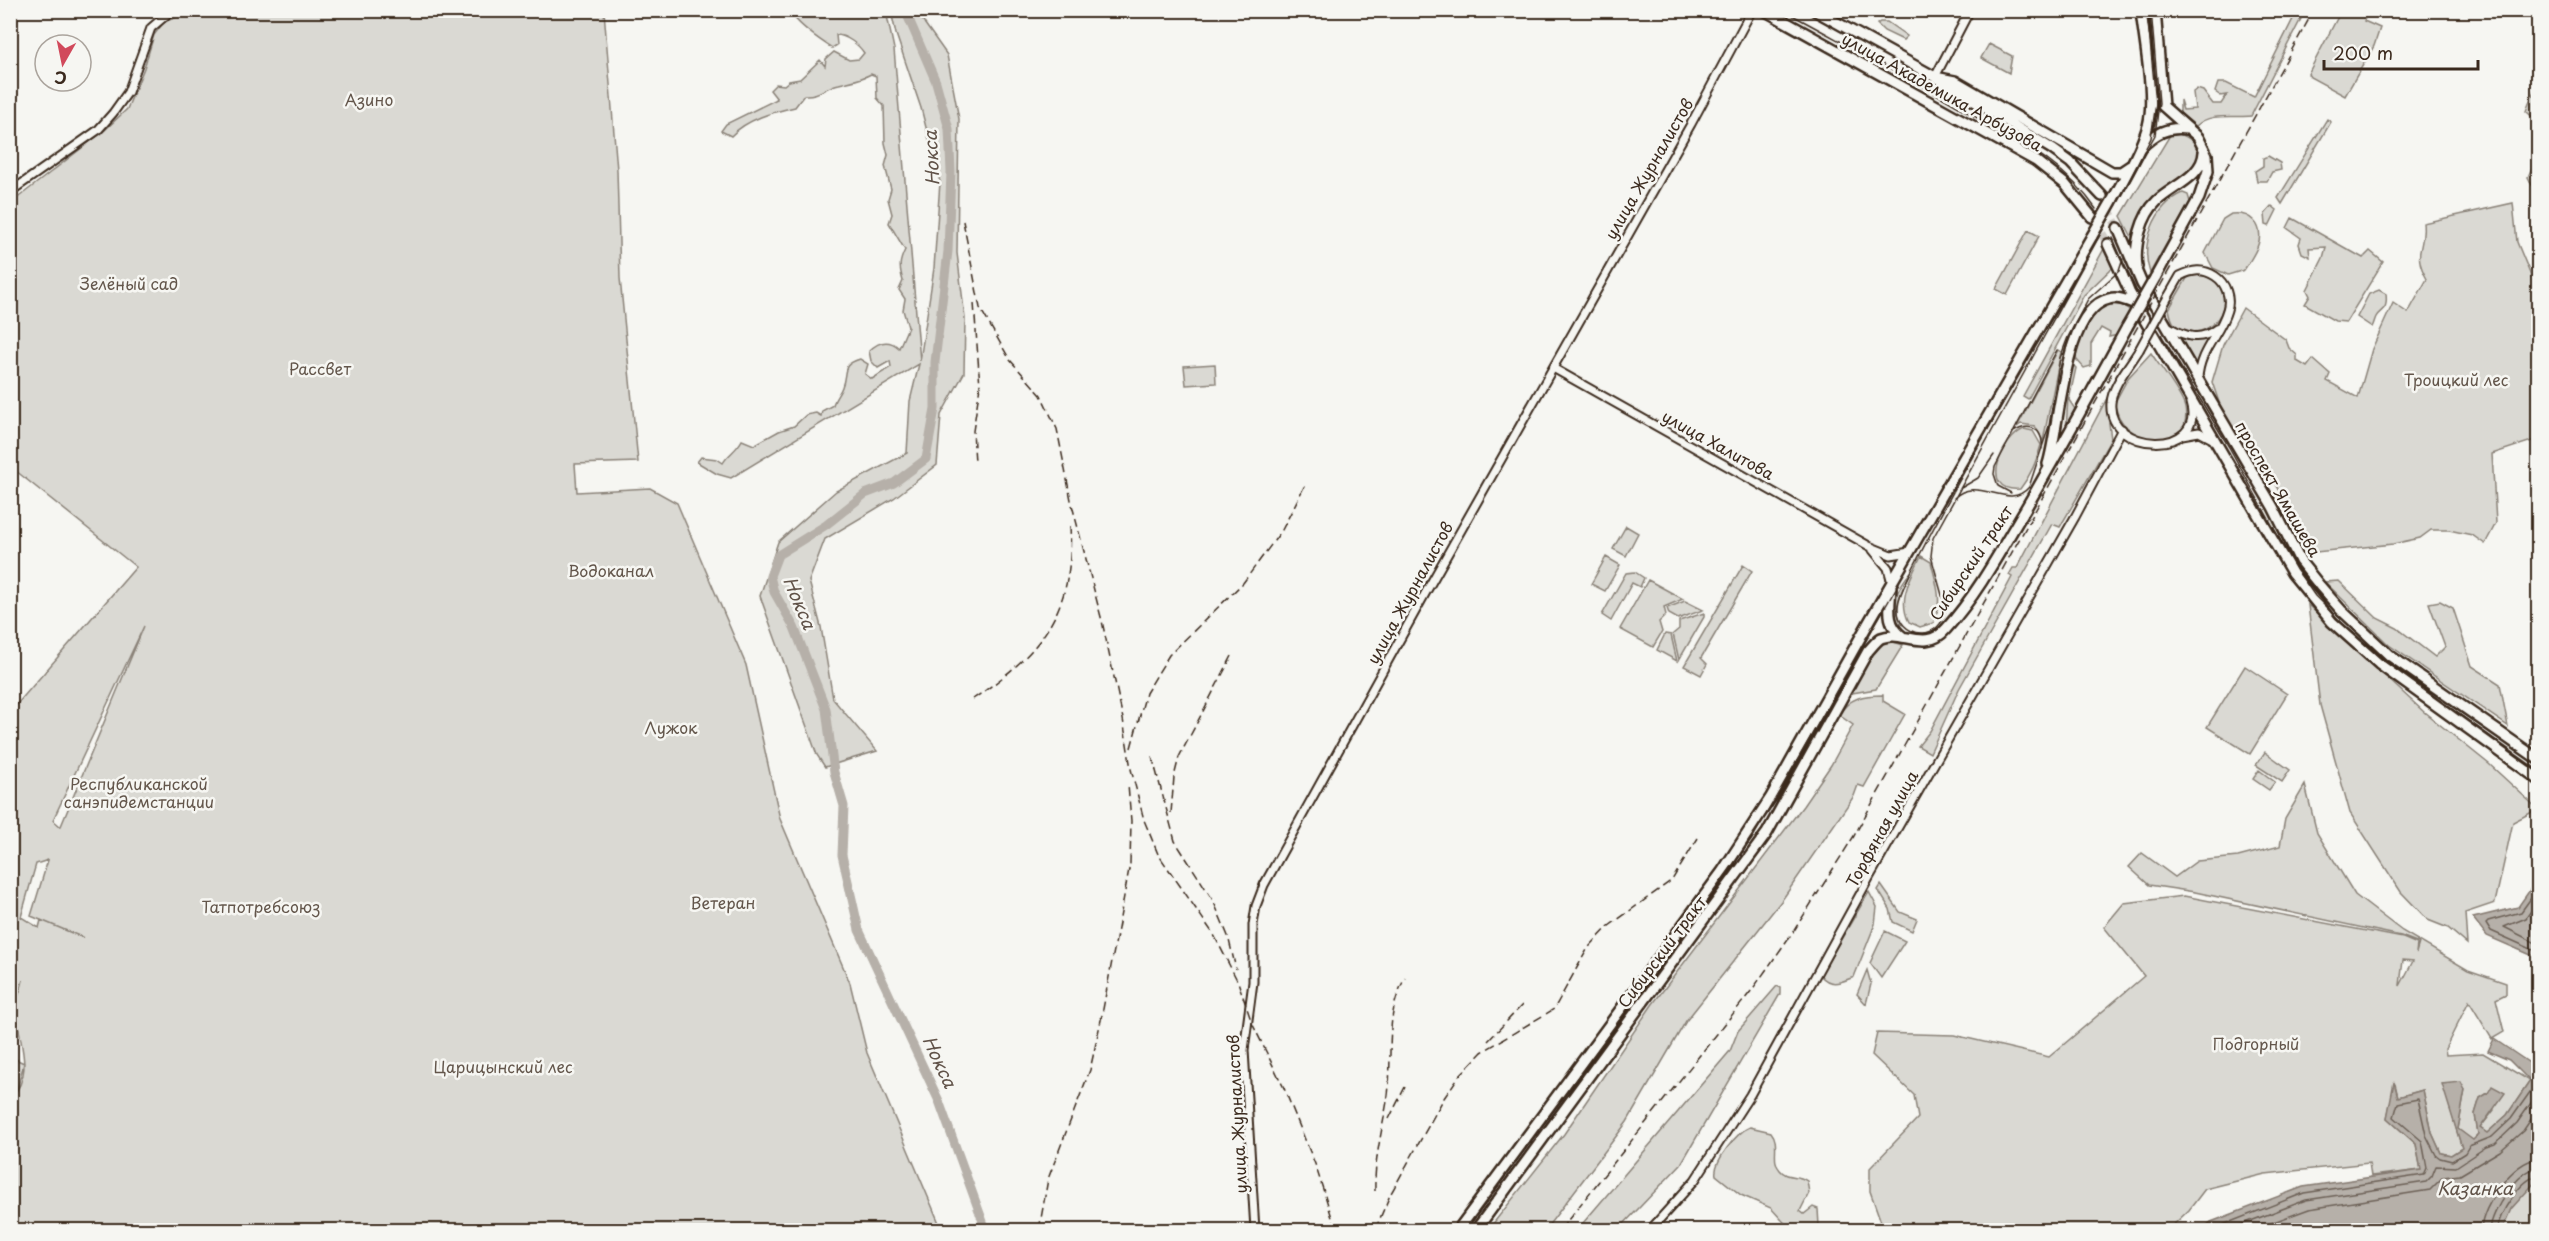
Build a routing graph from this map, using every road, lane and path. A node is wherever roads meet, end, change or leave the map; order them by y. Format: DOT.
graph roads {
  1 [pos="172,10"];
  2 [pos="430,10"];
  3 [pos="452,10"];
  4 [pos="1752,10"];
  5 [pos="1764,10"];
  6 [pos="1814,10"];
  7 [pos="1970,10"];
  8 [pos="2141,10"];
  9 [pos="2155,10"];
  10 [pos="1935,77"];
  11 [pos="2187,129"];
  12 [pos="2204,147"];
  13 [pos="2139,148"];
  14 [pos="2130,166"];
  15 [pos="10,192"];
  16 [pos="2102,196"];
  17 [pos="2092,217"];
  18 [pos="2118,228"];
  19 [pos="2108,244"];
  20 [pos="2142,284"];
  21 [pos="2136,304"];
  22 [pos="2219,324"];
  23 [pos="2165,325"];
  24 [pos="1553,368"];
  25 [pos="2198,382"];
  26 [pos="2186,389"];
  27 [pos="2122,429"];
  28 [pos="2180,436"];
  29 [pos="2216,441"];
  30 [pos="2042,481"];
  31 [pos="1869,546"];
  32 [pos="1911,551"];
  33 [pos="1892,584"];
  34 [pos="1906,639"];
  35 [pos="2538,759"];
  36 [pos="2538,779"];
  37 [pos="1255,1230"];
  38 [pos="1458,1230"];
  39 [pos="1476,1230"];
  40 [pos="1650,1230"];
  1 -- 15 [label="street"];
  2 -- 3 [label="street"];
  4 -- 24 [label="street, улица Журналистов"];
  5 -- 17 [label="main road, улица Академика Арбузова"];
  6 -- 10 [label="main road, улица Академика Арбузова"];
  7 -- 10 [label="street"];
  8 -- 13 [label="main road, Сибирский тракт"];
  9 -- 11 [label="main road"];
  10 -- 14 [label="main road"];
  10 -- 16 [label="main road, улица Академика Арбузова"];
  11 -- 12 [label="main road"];
  11 -- 13 [label="main road"];
  12 -- 20 [label="main road"];
  12 -- 30 [label="main road, Сибирский тракт, bridge"];
  13 -- 14 [label="main road, Сибирский тракт"];
  14 -- 32 [label="main road, Сибирский тракт, bridge"];
  18 -- 20 [label="main road, проспект Ямашева"];
  19 -- 21 [label="main road, проспект Ямашева"];
  20 -- 23 [label="main road, проспект Ямашева"];
  21 -- 26 [label="main road, проспект Ямашева"];
  21 -- 30 [label="main road"];
  22 -- 23 [label="street"];
  22 -- 25 [label="street"];
  22 -- 27 [label="street, bridge"];
  23 -- 25 [label="main road, проспект Ямашева"];
  24 -- 31 [label="street, улица Халитова"];
  24 -- 37 [label="street, улица Журналистов"];
  25 -- 35 [label="main road, проспект Ямашева"];
  26 -- 28 [label="street"];
  26 -- 29 [label="main road, проспект Ямашева"];
  27 -- 28 [label="street"];
  27 -- 40 [label="street, Торфяная улица"];
  28 -- 29 [label="street, проспект Ямашева"];
  29 -- 36 [label="main road, проспект Ямашева"];
  30 -- 34 [label="main road, Сибирский тракт"];
  31 -- 32 [label="street"];
  31 -- 33 [label="street"];
  32 -- 33 [label="main road, Сибирский тракт"];
  33 -- 34 [label="main road"];
  33 -- 38 [label="main road, Сибирский тракт"];
  34 -- 39 [label="main road, Сибирский тракт"];
}
